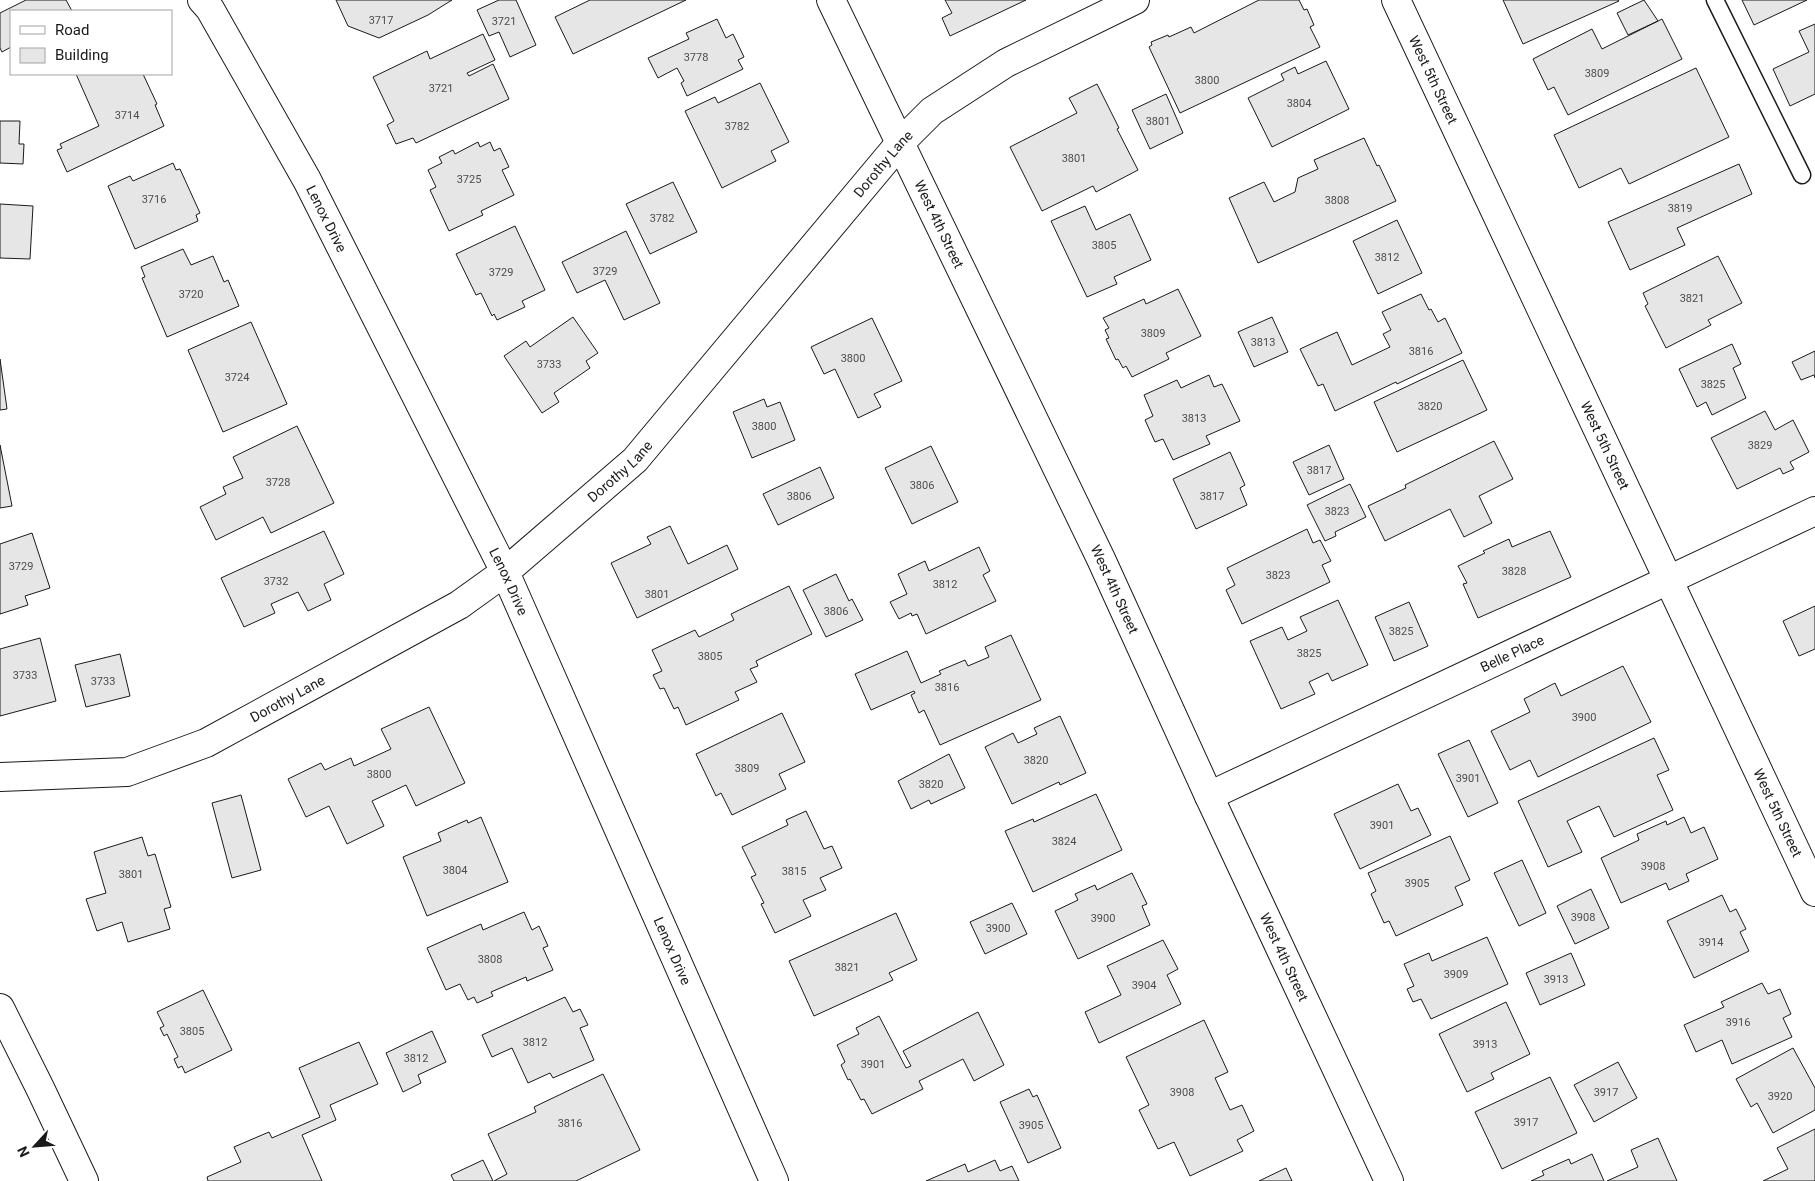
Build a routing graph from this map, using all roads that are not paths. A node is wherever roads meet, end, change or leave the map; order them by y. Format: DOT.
graph roads {
  1 [pos="202,0"];
  2 [pos="831,0"];
  3 [pos="1135,0"];
  4 [pos="1396,0"];
  5 [pos="1716,0"];
  6 [pos="900,143"];
  7 [pos="1802,175"];
  8 [pos="1815,511"];
  9 [pos="505,572"];
  10 [pos="1667,580"];
  11 [pos="0,777"];
  12 [pos="1210,796"];
  13 [pos="1815,892"];
  14 [pos="2,1015"];
  15 [pos="84,1181"];
  16 [pos="774,1181"];
  17 [pos="1389,1181"];
  1 -- 9 [label="street, Lenox Drive"];
  2 -- 6 [label="street, West 4th Street"];
  3 -- 6 [label="street, Dorothy Lane"];
  4 -- 10 [label="street, West 5th Street"];
  5 -- 7 [label="lane"];
  6 -- 9 [label="street, Dorothy Lane"];
  6 -- 12 [label="street, West 4th Street"];
  8 -- 10 [label="street, Belle Place"];
  9 -- 11 [label="street, Dorothy Lane"];
  9 -- 16 [label="street, Lenox Drive"];
  10 -- 12 [label="street, Belle Place"];
  10 -- 13 [label="street, West 5th Street"];
  12 -- 17 [label="street, West 4th Street"];
  14 -- 15 [label="street"];
}
